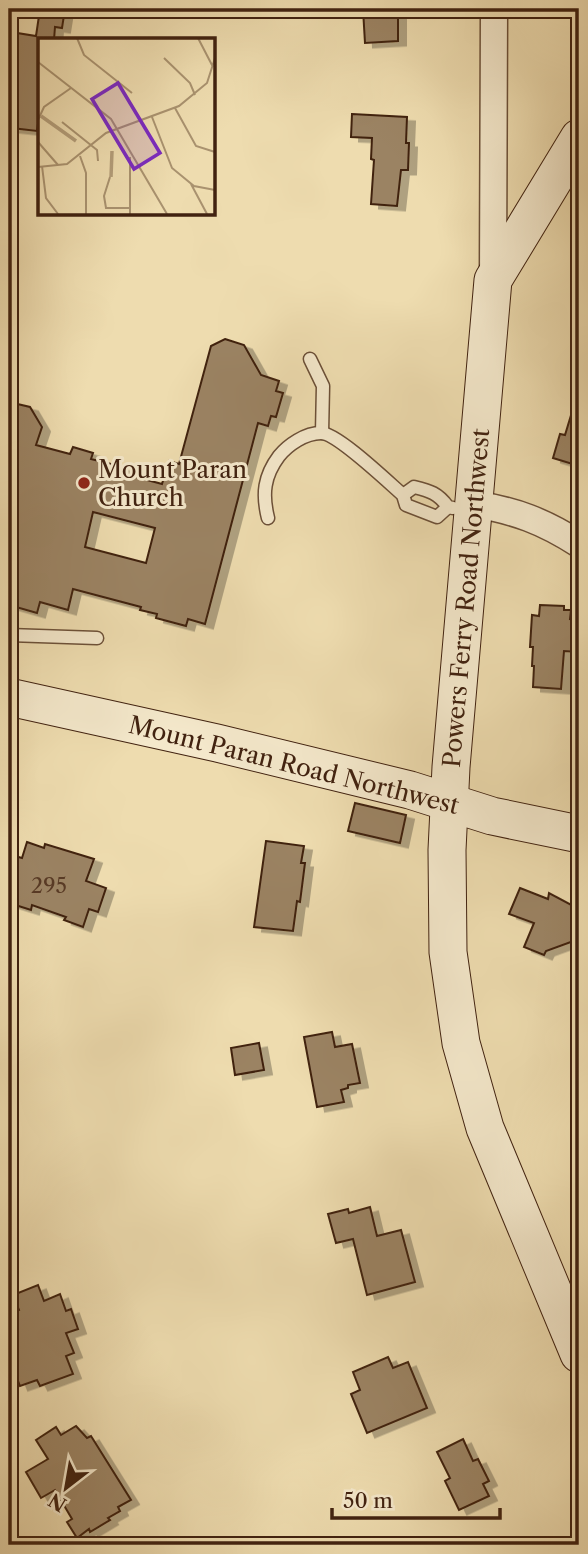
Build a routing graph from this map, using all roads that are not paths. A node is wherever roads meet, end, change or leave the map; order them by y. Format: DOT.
graph roads {
  1 [pos="494,9"];
  2 [pos="579,138"];
  3 [pos="493,281"];
  4 [pos="310,359"];
  5 [pos="322,433"];
  6 [pos="403,495"];
  7 [pos="465,507"];
  8 [pos="268,518"];
  9 [pos="579,544"];
  10 [pos="9,635"];
  11 [pos="97,638"];
  12 [pos="9,697"];
  13 [pos="449,802"];
  14 [pos="579,834"];
  15 [pos="579,1354"];
  1 -- 3 [label="street"];
  2 -- 3 [label="street, Powers Ferry Road Northwest"];
  3 -- 7 [label="street, Powers Ferry Road Northwest"];
  4 -- 5 [label="lane"];
  5 -- 6 [label="lane"];
  5 -- 8 [label="lane"];
  6 -- 7 [label="lane"];
  6 -- 7 [label="lane"];
  7 -- 9 [label="street"];
  7 -- 13 [label="street, Powers Ferry Road Northwest"];
  10 -- 11 [label="lane"];
  12 -- 13 [label="street, Mount Paran Road Northwest"];
  13 -- 14 [label="street, Mount Paran Road Northwest"];
  13 -- 15 [label="street, Powers Ferry Road Northwest"];
}
